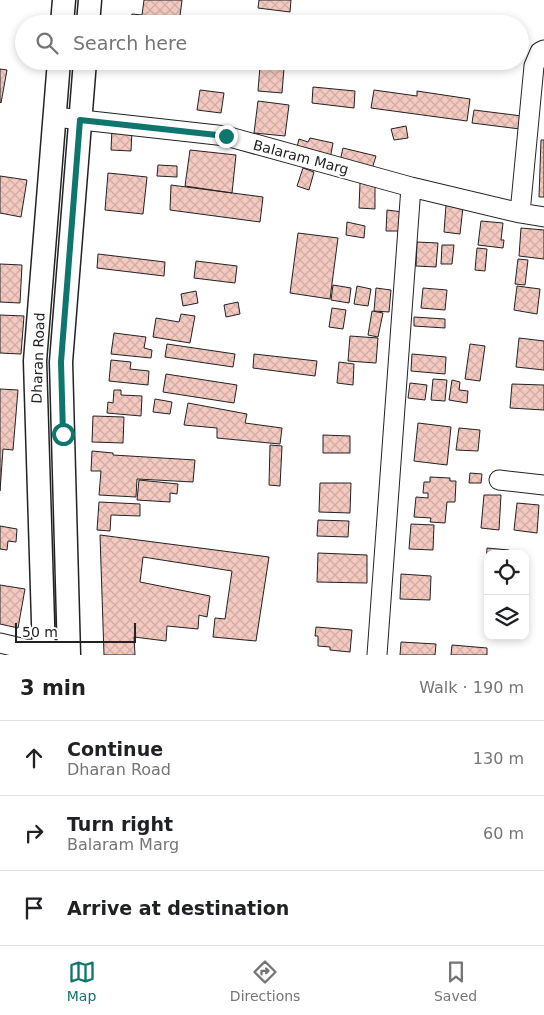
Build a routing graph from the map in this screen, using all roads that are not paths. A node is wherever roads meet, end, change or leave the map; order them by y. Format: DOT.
graph roads {
  1 [pos="64,0"];
  2 [pos="90,0"];
  3 [pos="63,15"];
  4 [pos="89,15"];
  5 [pos="544,50"];
  6 [pos="59,70"];
  7 [pos="84,70"];
  8 [pos="55,117"];
  9 [pos="80,120"];
  10 [pos="412,187"];
  11 [pos="520,214"];
  12 [pos="544,217"];
  13 [pos="499,480"];
  14 [pos="544,485"];
  15 [pos="0,643"];
  16 [pos="44,652"];
  17 [pos="69,652"];
  18 [pos="377,655"];
  1 -- 3 [label="main road"];
  2 -- 4 [label="main road"];
  5 -- 11 [label="street"];
  6 -- 8 [label="main road, Dharan Road"];
  7 -- 9 [label="main road, Dharan Road"];
  8 -- 9 [label="street, Balaram Marg"];
  8 -- 16 [label="main road, Dharan Road"];
  9 -- 10 [label="street, Balaram Marg"];
  9 -- 17 [label="main road, Dharan Road"];
  10 -- 11 [label="street, Balaram Marg"];
  10 -- 18 [label="street"];
  11 -- 12 [label="street, Balaram Marg"];
  13 -- 14 [label="street"];
  15 -- 16 [label="street"];
  16 -- 17 [label="street"];
}
